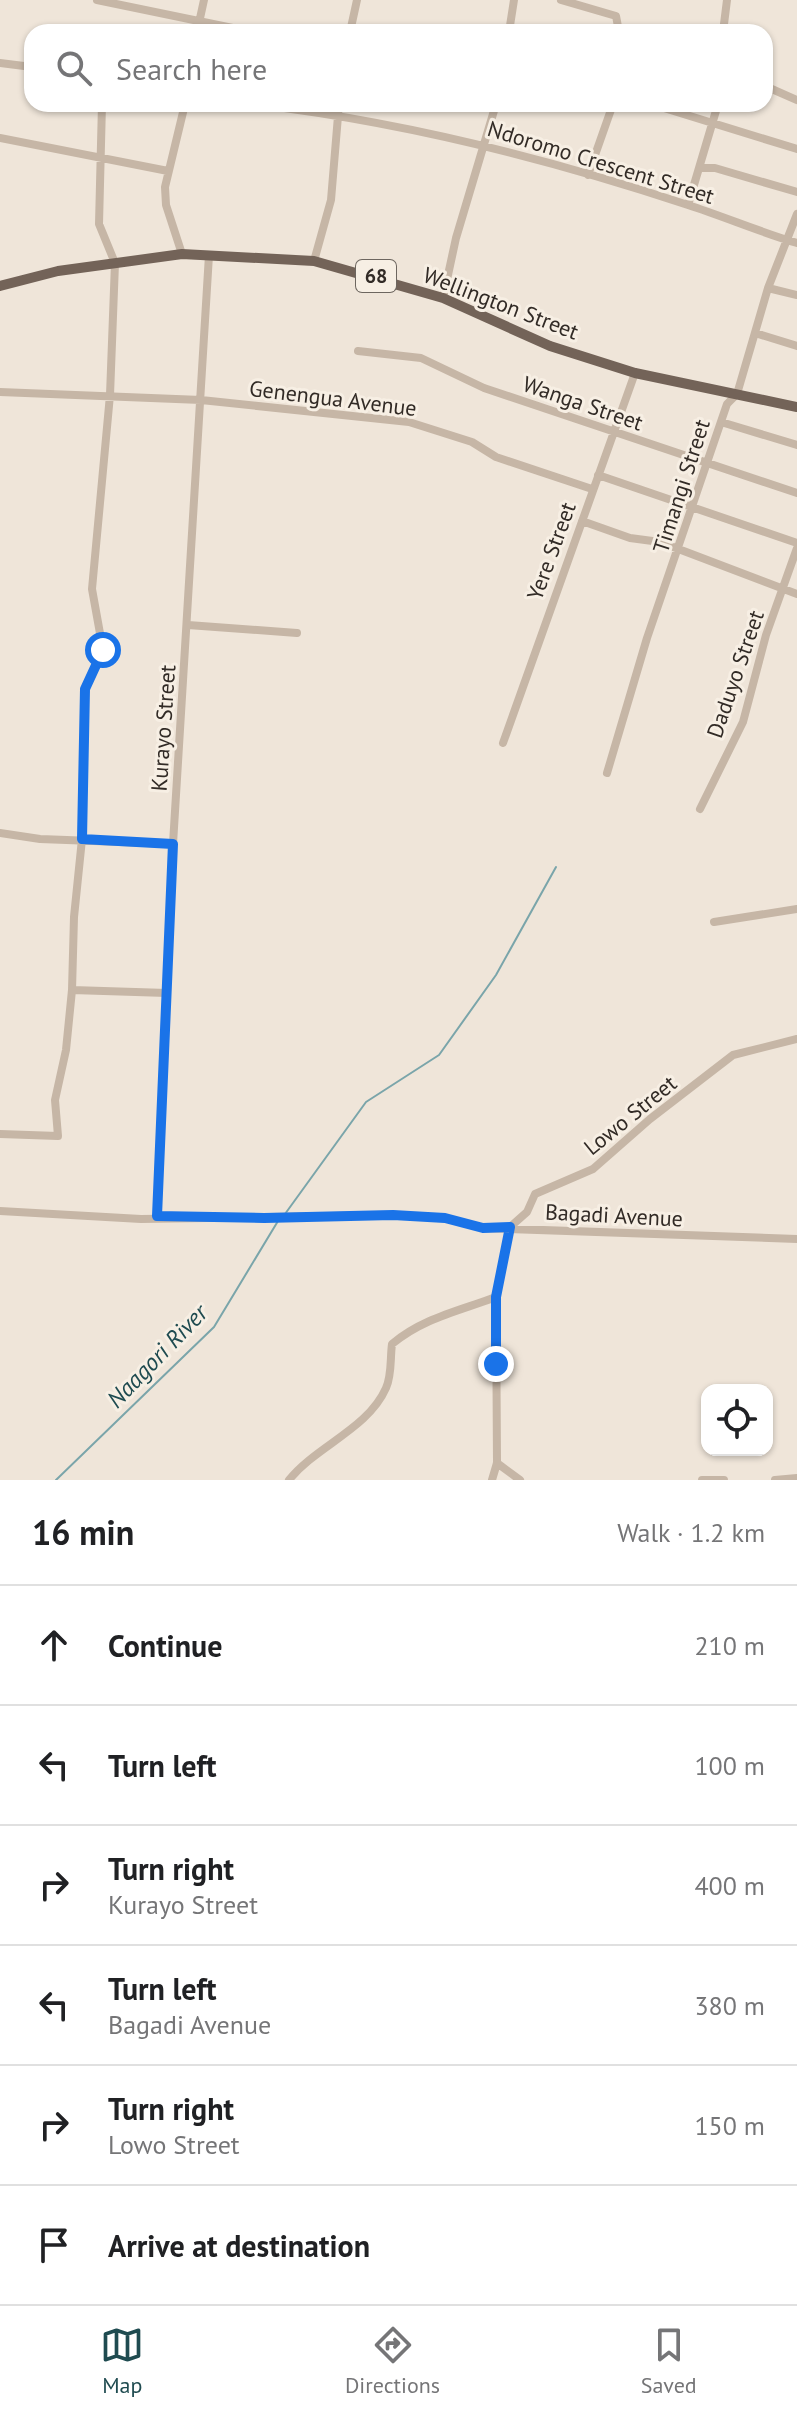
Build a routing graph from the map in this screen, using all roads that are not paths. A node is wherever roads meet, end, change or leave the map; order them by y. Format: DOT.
graph roads {
  1 [pos="97,0"];
  2 [pos="204,0"];
  3 [pos="357,0"];
  4 [pos="514,0"];
  5 [pos="561,0"];
  6 [pos="727,0"];
  7 [pos="199,21"];
  8 [pos="198,24"];
  9 [pos="213,24"];
  10 [pos="352,24"];
  11 [pos="510,24"];
  12 [pos="618,24"];
  13 [pos="724,24"];
  14 [pos="0,63"];
  15 [pos="24,66"];
  16 [pos="773,90"];
  17 [pos="797,100"];
  18 [pos="102,112"];
  19 [pos="183,112"];
  20 [pos="308,112"];
  21 [pos="338,112"];
  22 [pos="494,112"];
  23 [pos="610,112"];
  24 [pos="677,112"];
  25 [pos="715,112"];
  26 [pos="337,116"];
  27 [pos="712,123"];
  28 [pos="0,138"];
  29 [pos="487,145"];
  30 [pos="797,149"];
  31 [pos="103,159"];
  32 [pos="700,168"];
  33 [pos="168,171"];
  34 [pos="588,175"];
  35 [pos="797,192"];
  36 [pos="688,205"];
  37 [pos="797,214"];
  38 [pos="786,240"];
  39 [pos="797,243"];
  40 [pos="182,254"];
  41 [pos="209,255"];
  42 [pos="314,261"];
  43 [pos="115,263"];
  44 [pos="0,286"];
  45 [pos="768,288"];
  46 [pos="797,295"];
  47 [pos="443,298"];
  48 [pos="755,333"];
  49 [pos="797,346"];
  50 [pos="358,351"];
  51 [pos="635,373"];
  52 [pos="0,392"];
  53 [pos="737,394"];
  54 [pos="110,395"];
  55 [pos="201,400"];
  56 [pos="797,407"];
  57 [pos="721,422"];
  58 [pos="612,433"];
  59 [pos="797,445"];
  60 [pos="709,463"];
  61 [pos="598,475"];
  62 [pos="592,489"];
  63 [pos="797,493"];
  64 [pos="692,507"];
  65 [pos="582,521"];
  66 [pos="797,545"];
  67 [pos="679,551"];
  68 [pos="783,589"];
  69 [pos="797,594"];
  70 [pos="188,625"];
  71 [pos="297,633"];
  72 [pos="503,743"];
  73 [pos="607,773"];
  74 [pos="700,809"];
  75 [pos="0,833"];
  76 [pos="82,839"];
  77 [pos="173,844"];
  78 [pos="797,909"];
  79 [pos="714,922"];
  80 [pos="72,990"];
  81 [pos="167,993"];
  82 [pos="797,1039"];
  83 [pos="0,1134"];
  84 [pos="0,1211"];
  85 [pos="157,1216"];
  86 [pos="510,1227"];
  87 [pos="797,1239"];
  88 [pos="496,1297"];
  89 [pos="497,1463"];
  90 [pos="797,1478"];
  91 [pos="289,1480"];
  92 [pos="492,1480"];
  93 [pos="520,1480"];
  94 [pos="702,1480"];
  95 [pos="724,1480"];
  96 [pos="775,1480"];
  1 -- 7 [label="street"];
  2 -- 7 [label="street"];
  3 -- 10 [label="street"];
  4 -- 11 [label="street"];
  5 -- 12 [label="street"];
  6 -- 13 [label="street"];
  7 -- 8 [label="street"];
  7 -- 9 [label="street"];
  14 -- 15 [label="street"];
  16 -- 17 [label="street"];
  18 -- 31 [label="street"];
  19 -- 33 [label="street"];
  20 -- 26 [label="street, Ndoromo Crescent Street"];
  21 -- 26 [label="street"];
  22 -- 29 [label="street"];
  23 -- 34 [label="street"];
  24 -- 27 [label="street"];
  25 -- 27 [label="street"];
  26 -- 29 [label="street, Ndoromo Crescent Street"];
  26 -- 42 [label="street"];
  27 -- 30 [label="street"];
  27 -- 32 [label="street"];
  28 -- 31 [label="street"];
  29 -- 34 [label="street, Ndoromo Crescent Street"];
  29 -- 47 [label="street"];
  31 -- 33 [label="street"];
  31 -- 43 [label="street"];
  32 -- 35 [label="street"];
  32 -- 36 [label="street"];
  33 -- 40 [label="street"];
  34 -- 36 [label="street, Ndoromo Crescent Street"];
  36 -- 38 [label="street, Ndoromo Crescent Street"];
  37 -- 38 [label="street, Timangi Street"];
  38 -- 39 [label="street, Ndoromo Crescent Street"];
  38 -- 45 [label="street, Timangi Street"];
  40 -- 41 [label="main road, Wellington Street / 68"];
  40 -- 43 [label="main road, Wellington Street / 68"];
  41 -- 42 [label="main road, Wellington Street / 68"];
  41 -- 55 [label="street, Kurayo Street"];
  42 -- 47 [label="main road, Wellington Street / 68"];
  43 -- 44 [label="main road, Wellington Street / 68"];
  43 -- 54 [label="street"];
  45 -- 46 [label="street"];
  45 -- 48 [label="street, Timangi Street"];
  47 -- 51 [label="main road, Wellington Street / 68"];
  48 -- 49 [label="street"];
  48 -- 53 [label="street, Timangi Street"];
  50 -- 58 [label="street, Wanga Street"];
  51 -- 53 [label="main road, Wellington Street / 68"];
  51 -- 58 [label="street, Yere Street"];
  52 -- 54 [label="street, Genengua Avenue"];
  53 -- 56 [label="main road, Wellington Street / 68"];
  53 -- 57 [label="street, Timangi Street"];
  54 -- 55 [label="street, Genengua Avenue"];
  54 -- 76 [label="street"];
  55 -- 62 [label="street, Genengua Avenue"];
  55 -- 70 [label="street, Kurayo Street"];
  57 -- 59 [label="street"];
  57 -- 60 [label="street, Timangi Street"];
  58 -- 60 [label="street, Wanga Street"];
  58 -- 61 [label="street, Yere Street"];
  60 -- 63 [label="street, Wanga Street"];
  60 -- 64 [label="street, Timangi Street"];
  61 -- 62 [label="street, Yere Street"];
  61 -- 64 [label="street"];
  62 -- 65 [label="street, Yere Street"];
  64 -- 66 [label="street"];
  64 -- 67 [label="street, Timangi Street"];
  65 -- 67 [label="street"];
  65 -- 72 [label="street, Yere Street"];
  66 -- 68 [label="street, Daduyo Street"];
  67 -- 68 [label="street"];
  67 -- 73 [label="street, Timangi Street"];
  68 -- 69 [label="street"];
  68 -- 74 [label="street, Daduyo Street"];
  70 -- 71 [label="street"];
  70 -- 77 [label="street, Kurayo Street"];
  75 -- 76 [label="street"];
  76 -- 77 [label="street"];
  76 -- 80 [label="street"];
  77 -- 81 [label="street, Kurayo Street"];
  78 -- 79 [label="street"];
  80 -- 81 [label="street"];
  80 -- 83 [label="street"];
  81 -- 85 [label="street, Kurayo Street"];
  82 -- 86 [label="street, Lowo Street"];
  84 -- 85 [label="street, Bagadi Avenue"];
  85 -- 86 [label="street, Bagadi Avenue"];
  86 -- 87 [label="street, Bagadi Avenue"];
  86 -- 88 [label="street, Lowo Street"];
  88 -- 89 [label="street, Lowo Street"];
  88 -- 91 [label="street"];
  89 -- 92 [label="street, Lowo Street"];
  89 -- 93 [label="street"];
  90 -- 96 [label="street"];
  94 -- 95 [label="street"];
}
